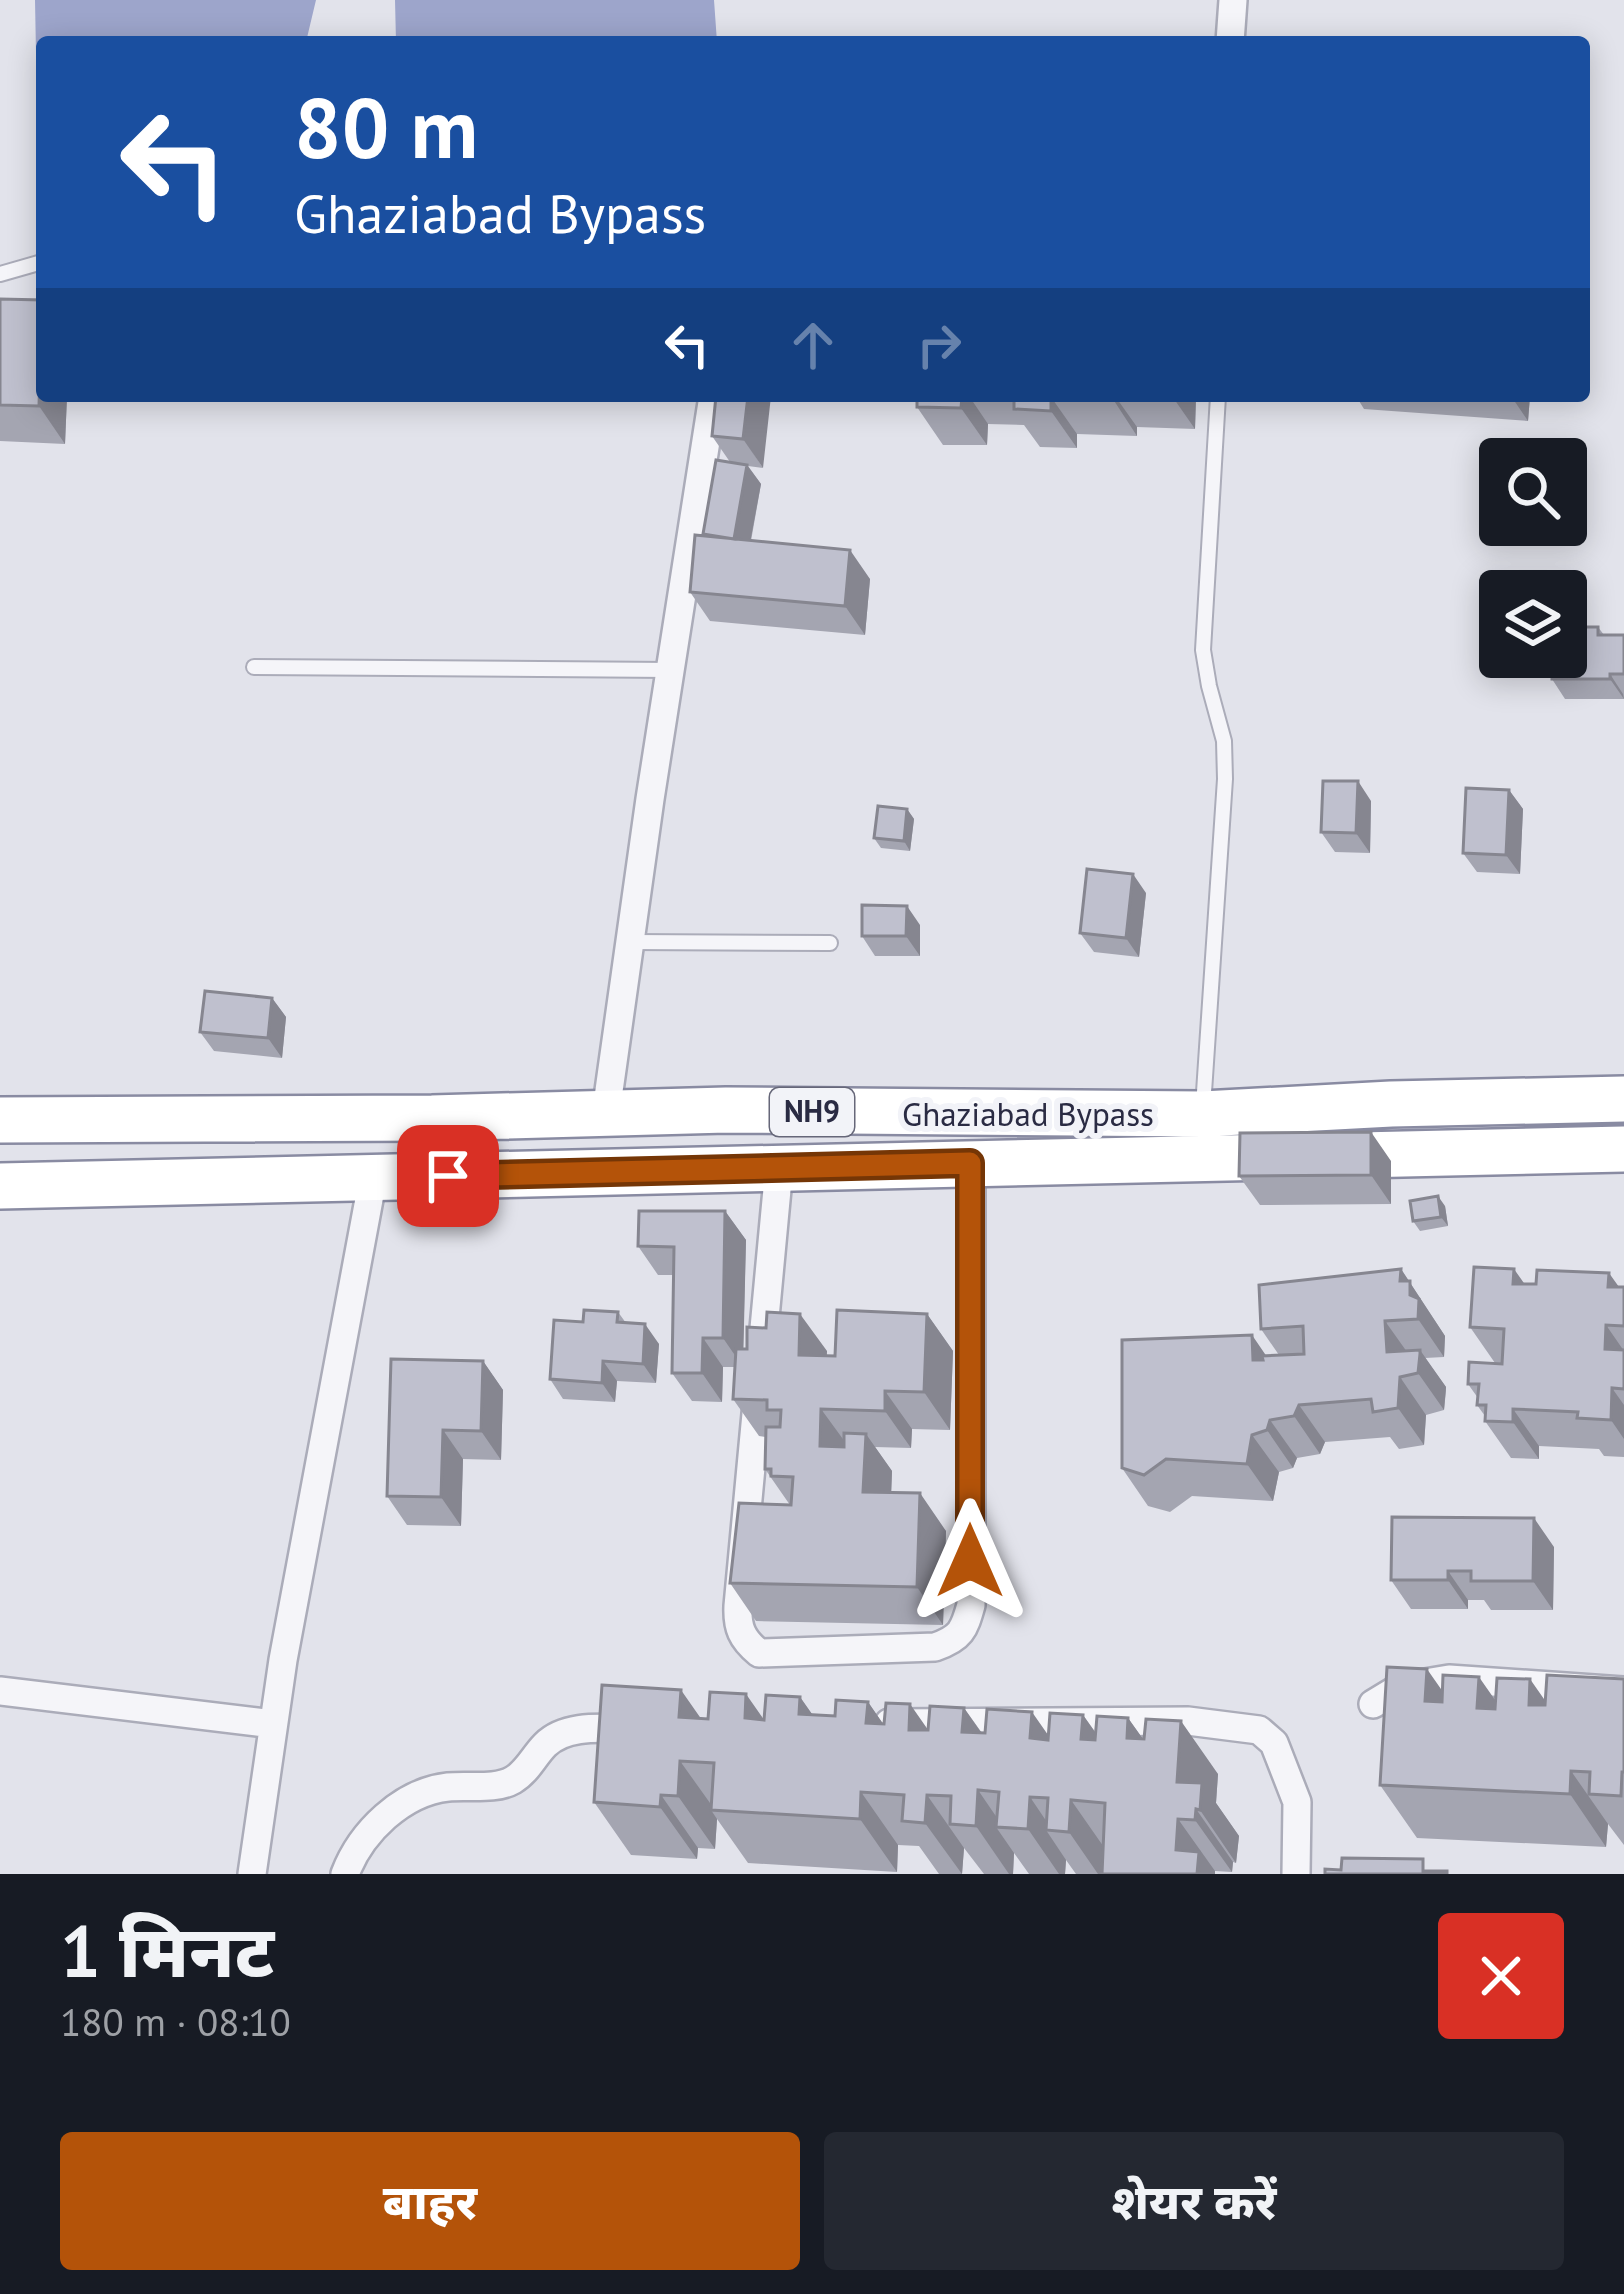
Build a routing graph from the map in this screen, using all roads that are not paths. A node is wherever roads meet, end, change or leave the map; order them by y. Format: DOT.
graph roads {
  1 [pos="1234,0"];
  2 [pos="1231,36"];
  3 [pos="36,264"];
  4 [pos="0,274"];
  5 [pos="712,402"];
  6 [pos="1218,402"];
  7 [pos="254,667"];
  8 [pos="671,670"];
  9 [pos="630,942"];
  10 [pos="830,943"];
  11 [pos="1624,1099"];
  12 [pos="606,1112"];
  13 [pos="1203,1114"];
  14 [pos="0,1120"];
  15 [pos="1624,1149"];
  16 [pos="970,1163"];
  17 [pos="779,1168"];
  18 [pos="373,1178"];
  19 [pos="0,1186"];
  20 [pos="0,1690"];
  21 [pos="1624,1691"];
  22 [pos="1373,1704"];
  23 [pos="866,1723"];
  24 [pos="273,1724"];
  25 [pos="659,1728"];
  26 [pos="252,1874"];
  27 [pos="345,1874"];
  28 [pos="1296,1874"];
  1 -- 2 [label="street"];
  3 -- 4 [label="lane"];
  5 -- 8 [label="street"];
  6 -- 13 [label="lane"];
  7 -- 8 [label="lane"];
  8 -- 9 [label="street"];
  9 -- 10 [label="lane"];
  9 -- 12 [label="street"];
  11 -- 13 [label="highway, Ghaziabad Bypass / NH9"];
  12 -- 13 [label="highway, Ghaziabad Bypass / NH9"];
  12 -- 14 [label="highway, Ghaziabad Bypass / NH9"];
  15 -- 16 [label="highway, Ghaziabad Bypass / NH9"];
  16 -- 17 [label="highway, Ghaziabad Bypass / NH9"];
  16 -- 17 [label="street"];
  17 -- 18 [label="highway, Ghaziabad Bypass / NH9"];
  18 -- 19 [label="highway, Ghaziabad Bypass / NH9"];
  18 -- 24 [label="street"];
  20 -- 24 [label="street"];
  21 -- 22 [label="street"];
  23 -- 28 [label="street"];
  24 -- 26 [label="street"];
  25 -- 27 [label="street"];
}
